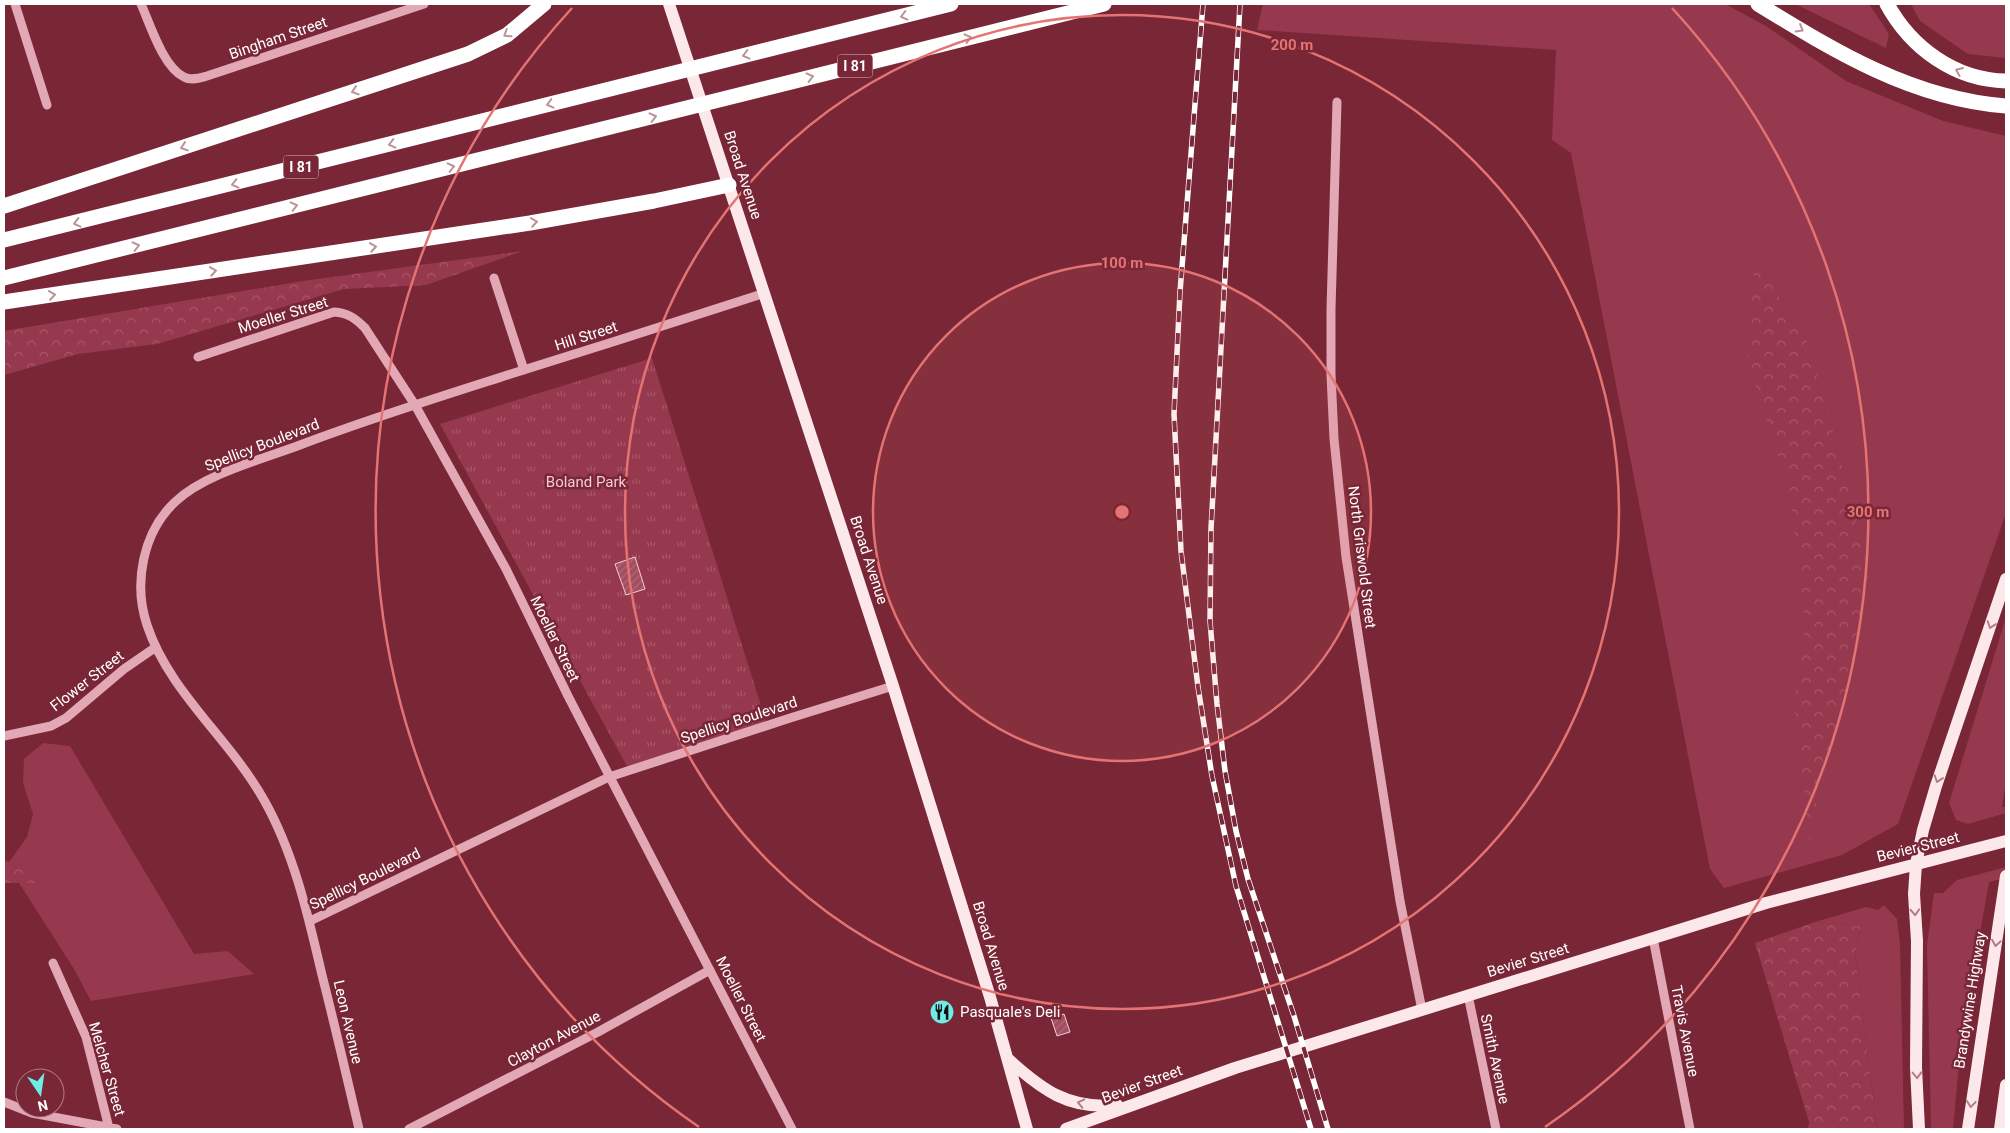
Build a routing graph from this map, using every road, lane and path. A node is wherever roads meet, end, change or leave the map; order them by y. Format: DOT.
graph roads {
  1 [pos="15,4"];
  2 [pos="141,4"];
  3 [pos="424,4"];
  4 [pos="544,4"];
  5 [pos="669,4"];
  6 [pos="951,4"];
  7 [pos="1104,4"];
  8 [pos="1758,4"];
  9 [pos="1887,4"];
  10 [pos="402,7"];
  11 [pos="2006,81"];
  12 [pos="1337,102"];
  13 [pos="48,105"];
  14 [pos="2003,107"];
  15 [pos="729,185"];
  16 [pos="4,206"];
  17 [pos="4,240"];
  18 [pos="4,278"];
  19 [pos="494,278"];
  20 [pos="765,292"];
  21 [pos="4,302"];
  22 [pos="198,357"];
  23 [pos="524,370"];
  24 [pos="415,405"];
  25 [pos="2006,579"];
  26 [pos="156,647"];
  27 [pos="893,686"];
  28 [pos="4,736"];
  29 [pos="609,777"];
  30 [pos="2006,841"];
  31 [pos="1916,864"];
  32 [pos="2006,877"];
  33 [pos="310,921"];
  34 [pos="1653,938"];
  35 [pos="53,963"];
  36 [pos="710,970"];
  37 [pos="1468,995"];
  38 [pos="1422,1010"];
  39 [pos="1008,1059"];
  40 [pos="2006,1085"];
  41 [pos="1146,1099"];
  42 [pos="4,1102"];
  43 [pos="113,1129"];
  44 [pos="359,1129"];
  45 [pos="409,1129"];
  46 [pos="792,1129"];
  47 [pos="1027,1129"];
  48 [pos="1066,1129"];
  49 [pos="1496,1129"];
  50 [pos="1690,1129"];
  51 [pos="1919,1129"];
  52 [pos="1968,1129"];
  53 [pos="2000,1129"];
  1 -- 13 [label="street"];
  2 -- 10 [label="street, Bingham Street"];
  3 -- 10 [label="street, Bingham Street"];
  4 -- 16 [label="highway, one-way"];
  5 -- 15 [label="main road, Broad Avenue"];
  6 -- 17 [label="highway, I 81, one-way"];
  18 -- 7 [label="highway, I 81, one-way"];
  8 -- 14 [label="highway, one-way"];
  11 -- 9 [label="highway, one-way"];
  12 -- 38 [label="street, North Griswold Street"];
  15 -- 20 [label="main road, Broad Avenue"];
  21 -- 15 [label="highway, one-way"];
  19 -- 23 [label="street"];
  20 -- 23 [label="street, Hill Street"];
  20 -- 27 [label="main road, Broad Avenue"];
  22 -- 24 [label="street, Moeller Street"];
  23 -- 24 [label="street, Hill Street"];
  24 -- 26 [label="street, Spellicy Boulevard"];
  24 -- 29 [label="street, Moeller Street"];
  25 -- 31 [label="main road, one-way"];
  26 -- 28 [label="street, Flower Street"];
  26 -- 33 [label="street, Spellicy Boulevard"];
  27 -- 29 [label="street, Spellicy Boulevard"];
  27 -- 39 [label="main road, Broad Avenue"];
  29 -- 33 [label="street, Spellicy Boulevard"];
  29 -- 36 [label="street, Moeller Street"];
  30 -- 31 [label="main road, Bevier Street"];
  31 -- 34 [label="main road, Bevier Street"];
  31 -- 51 [label="main road, one-way"];
  32 -- 52 [label="main road, Brandywine Highway, one-way"];
  33 -- 44 [label="street, Leon Avenue"];
  34 -- 37 [label="main road, Bevier Street"];
  34 -- 50 [label="street, Travis Avenue"];
  35 -- 43 [label="street, Melcher Street"];
  36 -- 45 [label="street, Clayton Avenue"];
  36 -- 46 [label="street, Moeller Street"];
  37 -- 38 [label="main road, Bevier Street"];
  37 -- 49 [label="street, Smith Avenue"];
  38 -- 41 [label="main road, Bevier Street"];
  41 -- 39 [label="main road, one-way"];
  39 -- 47 [label="main road, Broad Avenue"];
  40 -- 53 [label="main road"];
  41 -- 48 [label="main road, Bevier Street"];
  42 -- 43 [label="street"];
}
